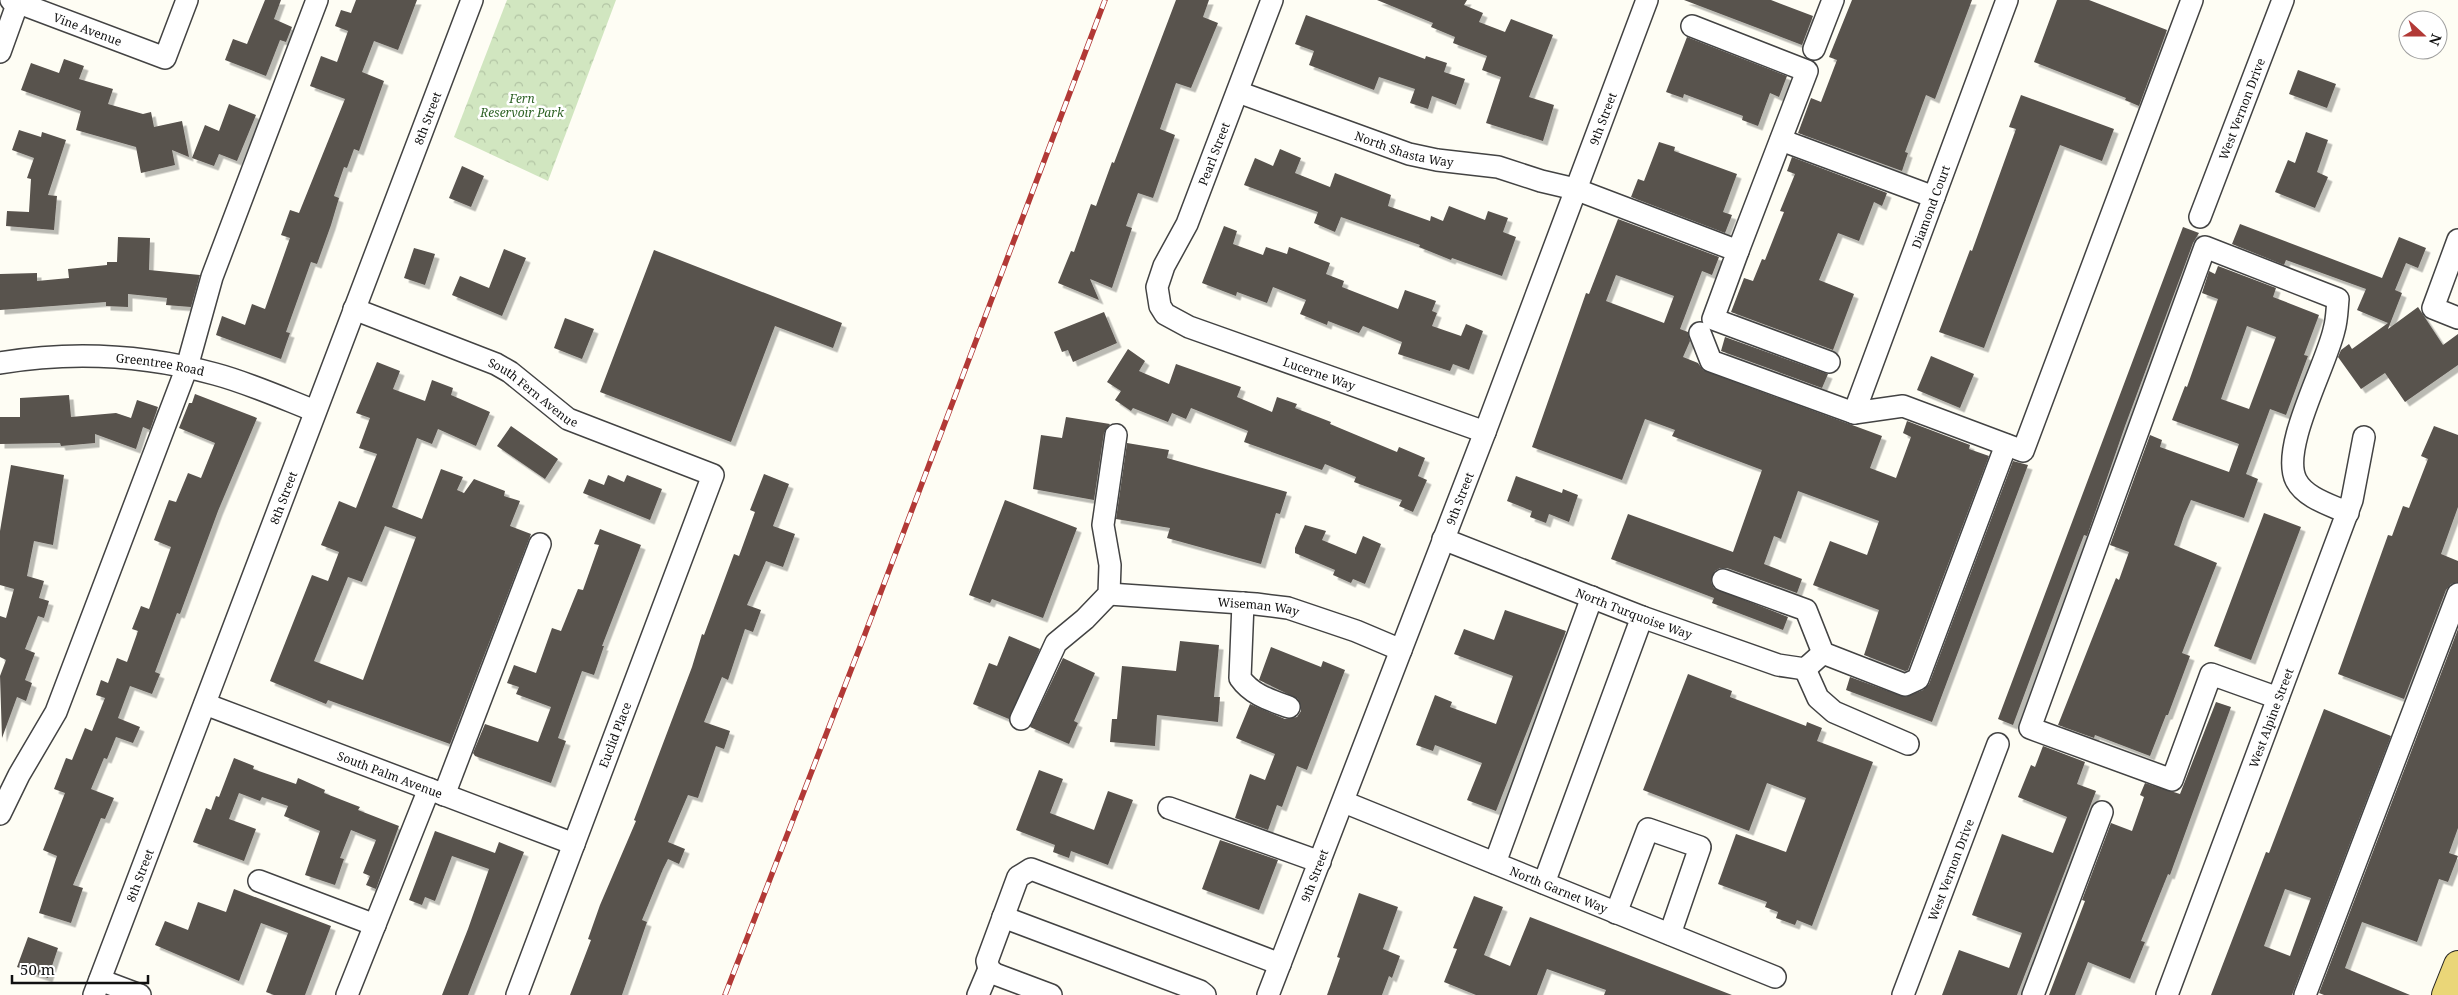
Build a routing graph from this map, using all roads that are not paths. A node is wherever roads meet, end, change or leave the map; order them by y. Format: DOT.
graph roads {
  1 [pos="187,0"];
  2 [pos="317,0"];
  3 [pos="472,0"];
  4 [pos="1272,0"];
  5 [pos="1647,0"];
  6 [pos="1833,0"];
  7 [pos="2007,0"];
  8 [pos="2192,0"];
  9 [pos="2283,0"];
  10 [pos="14,1"];
  11 [pos="1692,26"];
  12 [pos="1814,49"];
  13 [pos="0,52"];
  14 [pos="1238,92"];
  15 [pos="1781,140"];
  16 [pos="1575,189"];
  17 [pos="1934,197"];
  18 [pos="2200,217"];
  19 [pos="2458,243"];
  20 [pos="1738,251"];
  21 [pos="1160,306"];
  22 [pos="354,309"];
  23 [pos="2458,318"];
  24 [pos="1700,333"];
  25 [pos="1829,362"];
  26 [pos="0,363"];
  27 [pos="187,367"];
  28 [pos="315,411"];
  29 [pos="1854,413"];
  30 [pos="1485,432"];
  31 [pos="1116,435"];
  32 [pos="2364,438"];
  33 [pos="2006,445"];
  34 [pos="713,475"];
  35 [pos="2348,513"];
  36 [pos="1443,539"];
  37 [pos="540,544"];
  38 [pos="1723,580"];
  39 [pos="1109,594"];
  40 [pos="2458,594"];
  41 [pos="1592,597"];
  42 [pos="1243,603"];
  43 [pos="1642,617"];
  44 [pos="1401,650"];
  45 [pos="1823,653"];
  46 [pos="1805,669"];
  47 [pos="2278,698"];
  48 [pos="205,704"];
  49 [pos="1289,707"];
  50 [pos="1021,719"];
  51 [pos="1908,744"];
  52 [pos="1998,744"];
  53 [pos="437,792"];
  54 [pos="1344,802"];
  55 [pos="1168,808"];
  56 [pos="2102,812"];
  57 [pos="0,814"];
  58 [pos="574,844"];
  59 [pos="1320,862"];
  60 [pos="1495,863"];
  61 [pos="259,881"];
  62 [pos="1544,883"];
  63 [pos="1616,913"];
  64 [pos="1003,917"];
  65 [pos="375,926"];
  66 [pos="1670,934"];
  67 [pos="1280,964"];
  68 [pos="2458,965"];
  69 [pos="989,969"];
  70 [pos="1775,977"];
  71 [pos="97,987"];
  72 [pos="140,995"];
  73 [pos="347,995"];
  74 [pos="517,995"];
  75 [pos="978,995"];
  76 [pos="1051,995"];
  77 [pos="1205,995"];
  78 [pos="1268,995"];
  79 [pos="1903,995"];
  80 [pos="2032,995"];
  81 [pos="2166,995"];
  82 [pos="2305,995"];
  83 [pos="2446,995"];
  1 -- 10 [label="street, Vine Avenue"];
  2 -- 27 [label="street"];
  3 -- 22 [label="street, 8th Street"];
  4 -- 14 [label="street, Pearl Street"];
  5 -- 16 [label="street, 9th Street"];
  6 -- 12 [label="street"];
  7 -- 17 [label="street, Diamond Court"];
  8 -- 33 [label="street"];
  9 -- 18 [label="street, West Vernon Drive"];
  10 -- 13 [label="street"];
  11 -- 15 [label="street"];
  14 -- 16 [label="street, North Shasta Way"];
  14 -- 21 [label="street, Pearl Street"];
  15 -- 17 [label="street"];
  15 -- 20 [label="street"];
  16 -- 20 [label="street, North Shasta Way"];
  16 -- 30 [label="street, 9th Street"];
  17 -- 29 [label="street, Diamond Court"];
  19 -- 23 [label="street"];
  20 -- 25 [label="street"];
  21 -- 30 [label="street, Lucerne Way"];
  22 -- 28 [label="street, 8th Street"];
  22 -- 34 [label="street, South Fern Avenue"];
  24 -- 29 [label="street"];
  26 -- 27 [label="street, Greentree Road"];
  27 -- 28 [label="street, Greentree Road"];
  27 -- 57 [label="street"];
  28 -- 48 [label="street, 8th Street"];
  29 -- 33 [label="street"];
  30 -- 36 [label="street, 9th Street"];
  31 -- 39 [label="street"];
  32 -- 35 [label="street, West Alpine Street"];
  33 -- 45 [label="street"];
  34 -- 58 [label="street, Euclid Place"];
  35 -- 47 [label="street, West Alpine Street"];
  35 -- 47 [label="street"];
  36 -- 41 [label="street, North Turquoise Way"];
  36 -- 44 [label="street, 9th Street"];
  37 -- 53 [label="street"];
  38 -- 45 [label="street"];
  39 -- 42 [label="street, Wiseman Way"];
  39 -- 50 [label="street"];
  40 -- 82 [label="street"];
  41 -- 43 [label="street, North Turquoise Way"];
  41 -- 60 [label="street"];
  42 -- 44 [label="street, Wiseman Way"];
  42 -- 49 [label="street"];
  43 -- 46 [label="street, North Turquoise Way"];
  43 -- 62 [label="street"];
  44 -- 54 [label="street, 9th Street"];
  45 -- 46 [label="street"];
  46 -- 51 [label="street"];
  47 -- 81 [label="street, West Alpine Street"];
  48 -- 53 [label="street, South Palm Avenue"];
  48 -- 71 [label="street, 8th Street"];
  52 -- 79 [label="street, West Vernon Drive"];
  53 -- 58 [label="street, South Palm Avenue"];
  53 -- 65 [label="street"];
  54 -- 59 [label="street, 9th Street"];
  54 -- 60 [label="street, North Garnet Way"];
  55 -- 59 [label="street"];
  56 -- 80 [label="street"];
  58 -- 74 [label="street, Euclid Place"];
  59 -- 67 [label="street, 9th Street"];
  60 -- 62 [label="street, North Garnet Way"];
  61 -- 65 [label="street"];
  62 -- 63 [label="street, North Garnet Way"];
  63 -- 66 [label="street, North Garnet Way"];
  63 -- 66 [label="street"];
  64 -- 67 [label="street"];
  64 -- 69 [label="street"];
  64 -- 77 [label="street"];
  65 -- 73 [label="street"];
  66 -- 70 [label="street, North Garnet Way"];
  67 -- 78 [label="street, 9th Street"];
  68 -- 83 [label="main road"];
  69 -- 75 [label="street"];
  69 -- 76 [label="street"];
  71 -- 72 [label="street"];
}
